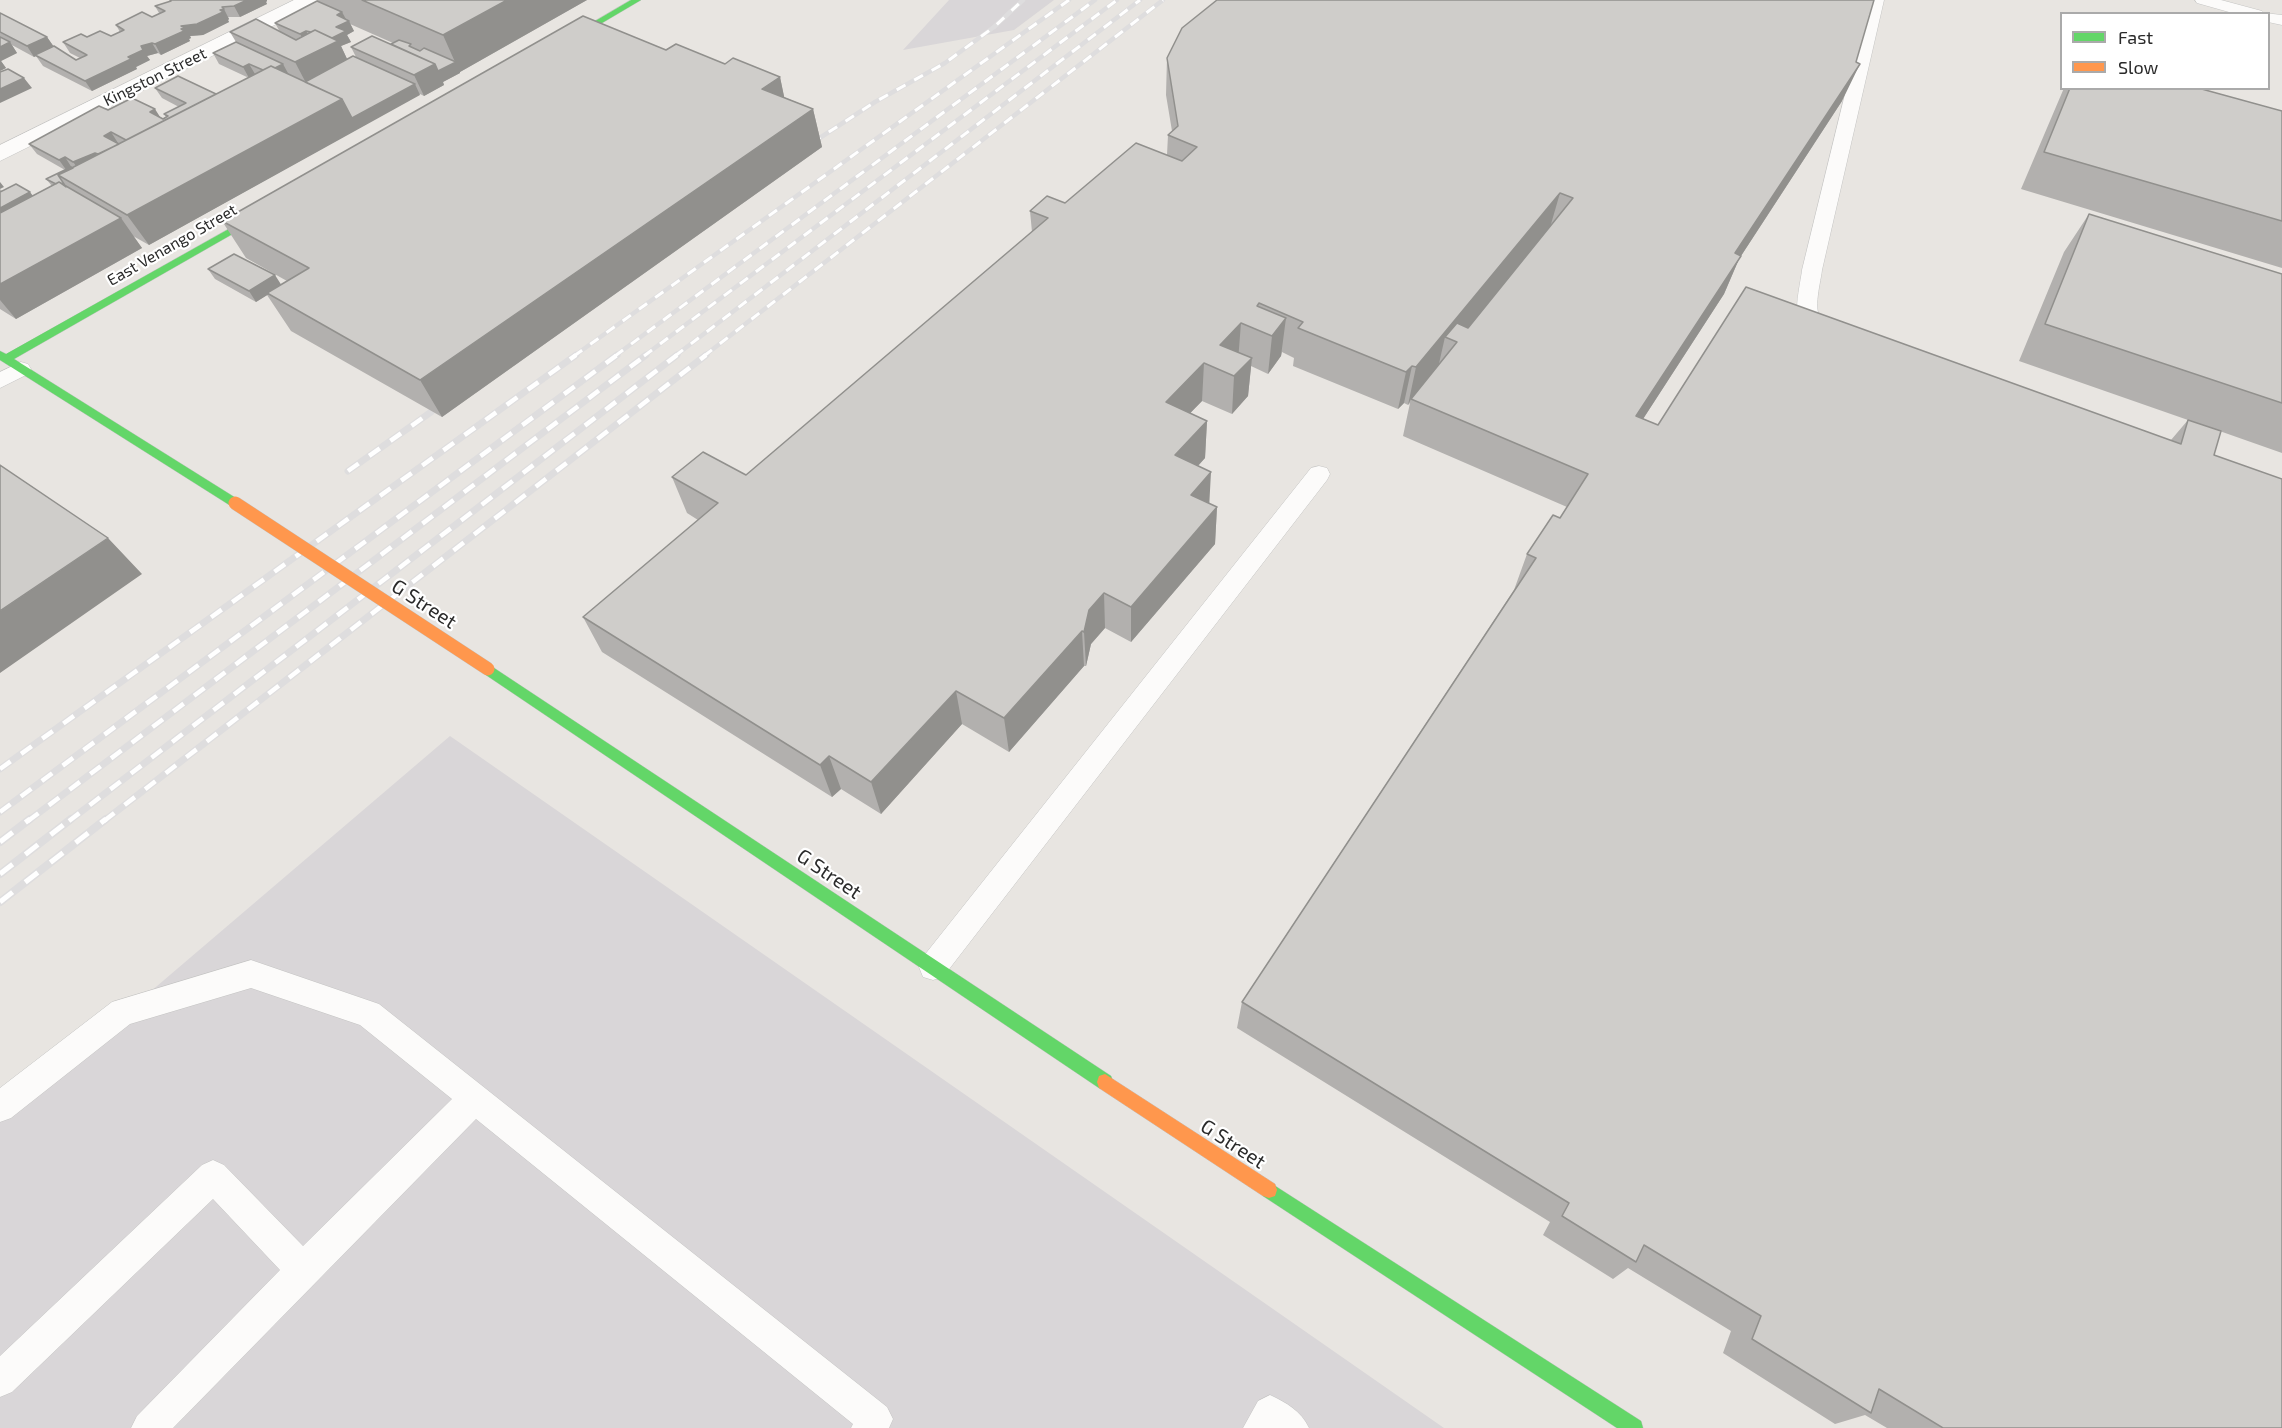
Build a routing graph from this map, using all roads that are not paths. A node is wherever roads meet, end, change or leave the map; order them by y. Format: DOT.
graph roads {
  1 [pos="310,0"];
  2 [pos="637,0"];
  3 [pos="1876,0"];
  4 [pos="2203,0"];
  5 [pos="2248,12"];
  6 [pos="544,53"];
  7 [pos="0,154"];
  8 [pos="285,200"];
  9 [pos="1842,344"];
  10 [pos="9,361"];
  11 [pos="0,381"];
  12 [pos="1319,474"];
  13 [pos="933,967"];
  14 [pos="475,1098"];
  15 [pos="0,1107"];
  16 [pos="303,1269"];
  17 [pos="0,1380"];
  18 [pos="877,1425"];
  19 [pos="150,1428"];
  20 [pos="1261,1428"];
  21 [pos="1291,1428"];
  22 [pos="1634,1428"];
  1 -- 7 [label="street, Kingston Street"];
  2 -- 6 [label="street"];
  3 -- 9 [label="lane"];
  4 -- 5 [label="lane"];
  8 -- 10 [label="street, East Venango Street"];
  10 -- 11 [label="lane"];
  10 -- 13 [label="street, G Street, bridge"];
  12 -- 13 [label="lane"];
  13 -- 22 [label="street, G Street"];
  14 -- 15 [label="lane"];
  14 -- 16 [label="lane"];
  14 -- 18 [label="lane"];
  16 -- 17 [label="lane"];
  16 -- 19 [label="lane"];
  20 -- 21 [label="lane"];
}
